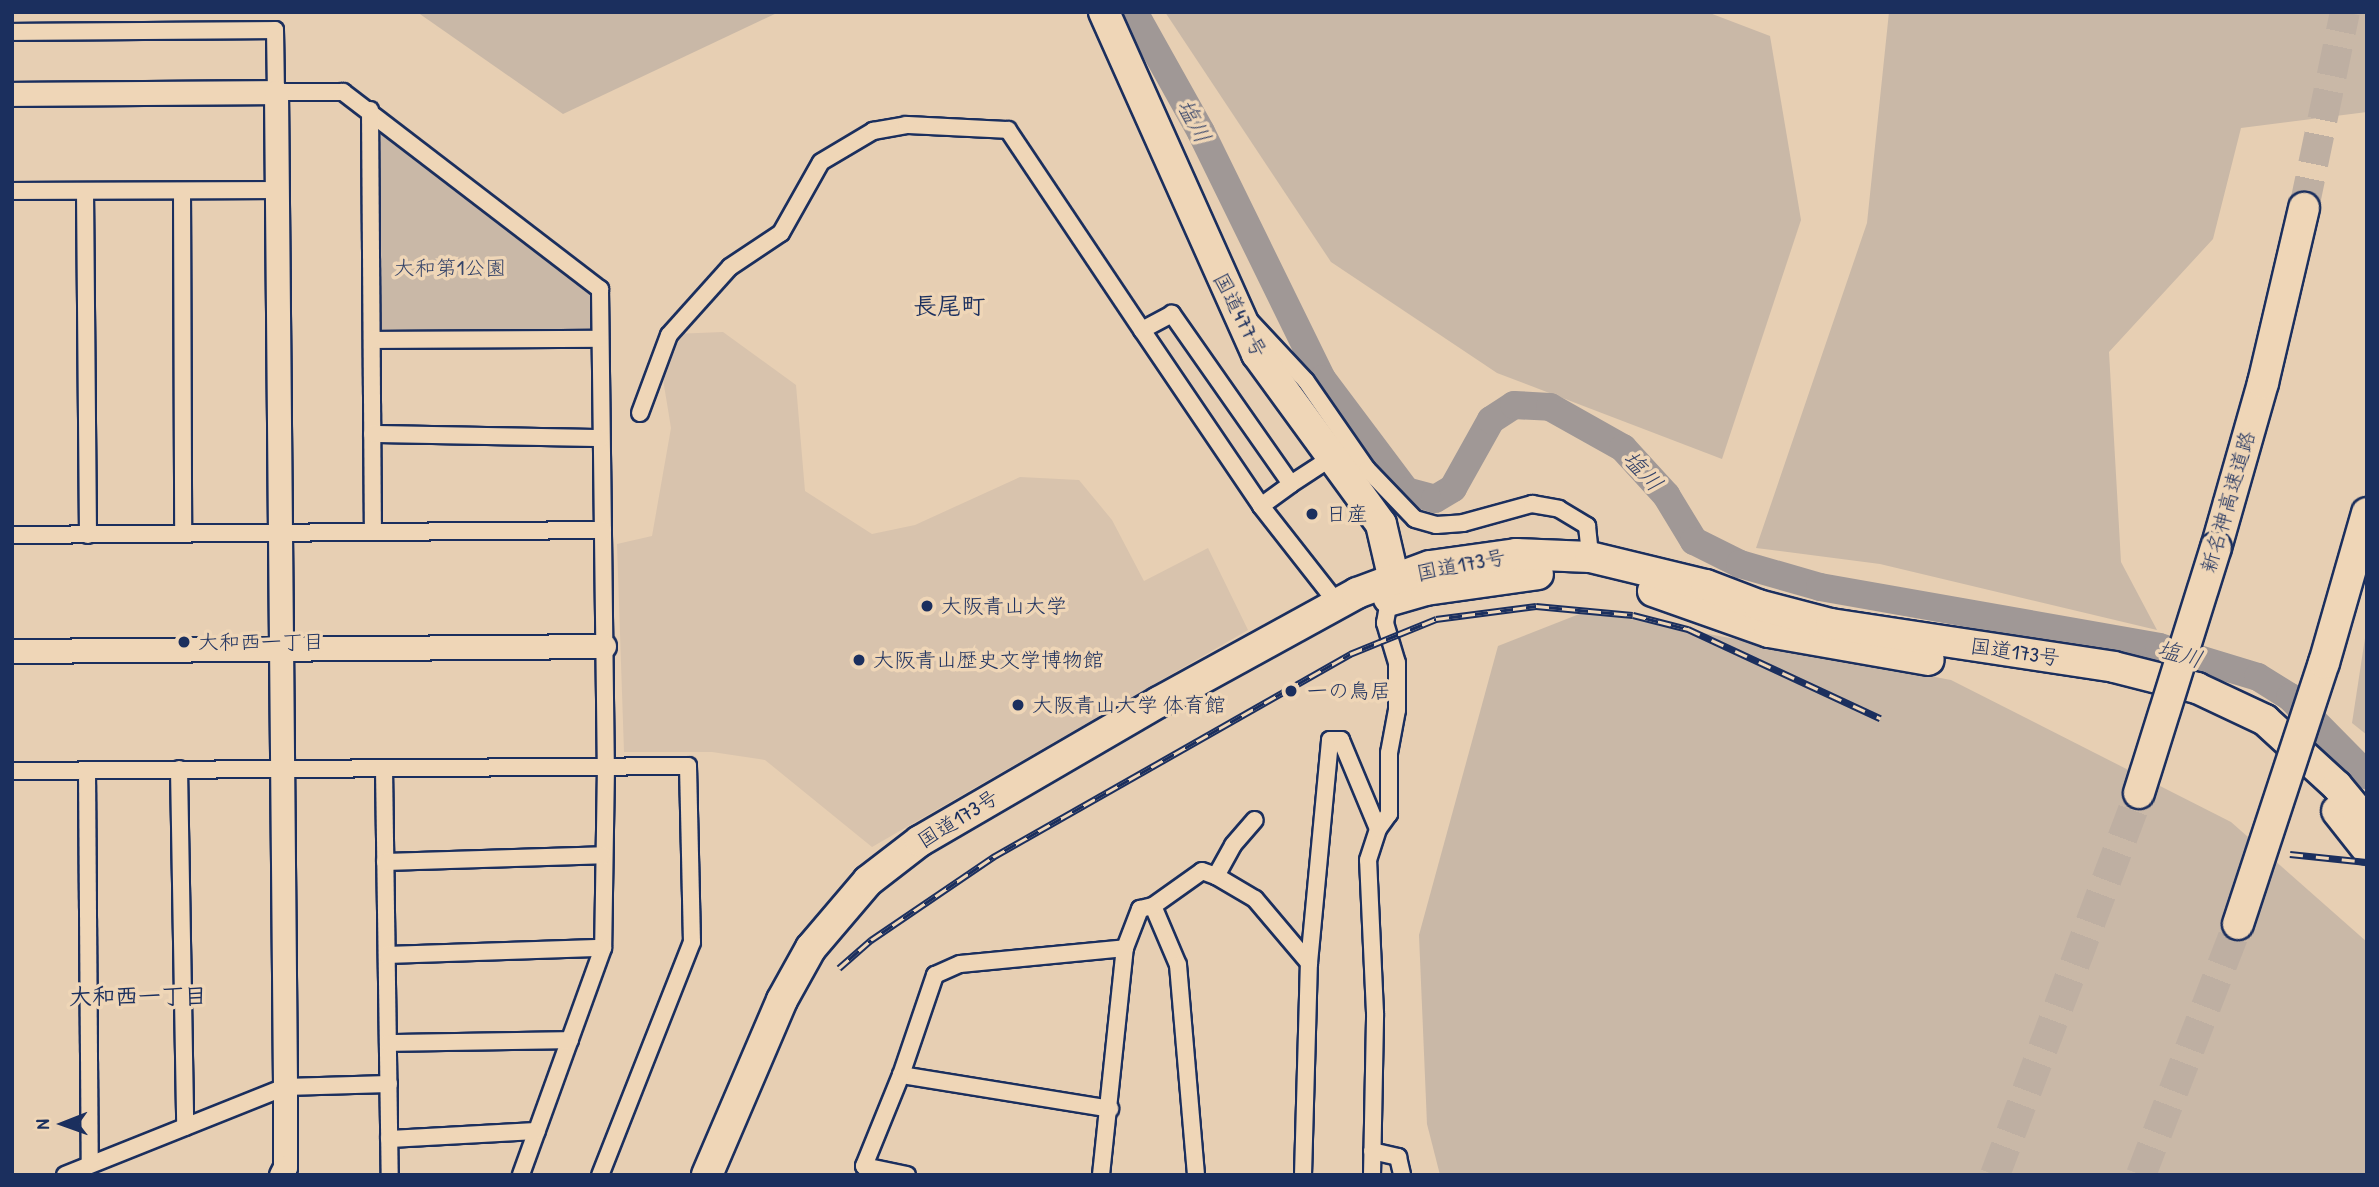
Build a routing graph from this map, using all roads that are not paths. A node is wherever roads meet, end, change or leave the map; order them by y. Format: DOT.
graph roads {
  1 [pos="1104,12"];
  2 [pos="12,32"];
  3 [pos="276,92"];
  4 [pos="12,94"];
  5 [pos="370,110"];
  6 [pos="277,190"];
  7 [pos="12,191"];
  8 [pos="85,191"];
  9 [pos="182,191"];
  10 [pos="2304,208"];
  11 [pos="1233,308"];
  12 [pos="1142,330"];
  13 [pos="600,339"];
  14 [pos="372,340"];
  15 [pos="640,413"];
  16 [pos="372,435"];
  17 [pos="601,438"];
  18 [pos="1334,456"];
  19 [pos="1291,484"];
  20 [pos="1261,506"];
  21 [pos="2367,513"];
  22 [pos="603,530"];
  23 [pos="373,532"];
  24 [pos="279,533"];
  25 [pos="183,534"];
  26 [pos="12,535"];
  27 [pos="88,535"];
  28 [pos="1590,557"];
  29 [pos="1391,590"];
  30 [pos="1336,603"];
  31 [pos="604,646"];
  32 [pos="279,649"];
  33 [pos="12,651"];
  34 [pos="606,766"];
  35 [pos="281,768"];
  36 [pos="384,768"];
  37 [pos="179,769"];
  38 [pos="87,770"];
  39 [pos="12,771"];
  40 [pos="2139,793"];
  41 [pos="1255,820"];
  42 [pos="2367,822"];
  43 [pos="1378,829"];
  44 [pos="2367,849"];
  45 [pos="603,855"];
  46 [pos="385,862"];
  47 [pos="1216,876"];
  48 [pos="1153,906"];
  49 [pos="2238,924"];
  50 [pos="603,948"];
  51 [pos="1125,948"];
  52 [pos="387,955"];
  53 [pos="1309,962"];
  54 [pos="570,1040"];
  55 [pos="388,1043"];
  56 [pos="901,1076"];
  57 [pos="389,1084"];
  58 [pos="285,1087"];
  59 [pos="1110,1109"];
  60 [pos="185,1127"];
  61 [pos="537,1131"];
  62 [pos="389,1139"];
  63 [pos="1373,1151"];
  64 [pos="90,1164"];
  65 [pos="863,1171"];
  66 [pos="65,1175"];
  67 [pos="281,1175"];
  68 [pos="390,1175"];
  69 [pos="522,1175"];
  70 [pos="600,1175"];
  71 [pos="706,1175"];
  72 [pos="727,1175"];
  73 [pos="907,1175"];
  74 [pos="1101,1175"];
  75 [pos="1196,1175"];
  76 [pos="1303,1175"];
  77 [pos="1372,1175"];
  78 [pos="1402,1175"];
  1 -- 11 [label="highway, 国道477号"];
  2 -- 3 [label="street"];
  3 -- 4 [label="street"];
  3 -- 5 [label="street"];
  3 -- 6 [label="street"];
  5 -- 13 [label="street"];
  5 -- 14 [label="street"];
  6 -- 9 [label="street"];
  6 -- 24 [label="street"];
  7 -- 8 [label="street"];
  8 -- 9 [label="street"];
  8 -- 27 [label="street"];
  9 -- 25 [label="street"];
  10 -- 40 [label="highway, 新名神高速道路, bridge"];
  11 -- 18 [label="highway, 国道477号"];
  11 -- 28 [label="street"];
  12 -- 15 [label="street"];
  12 -- 19 [label="street"];
  12 -- 20 [label="street"];
  13 -- 14 [label="street"];
  13 -- 17 [label="street"];
  14 -- 16 [label="street"];
  16 -- 17 [label="street"];
  16 -- 23 [label="street"];
  17 -- 22 [label="street"];
  18 -- 19 [label="street"];
  18 -- 29 [label="highway, 国道477号"];
  19 -- 20 [label="street"];
  20 -- 30 [label="street"];
  21 -- 49 [label="highway, bridge"];
  22 -- 23 [label="street"];
  22 -- 31 [label="street"];
  23 -- 24 [label="street"];
  24 -- 25 [label="street"];
  24 -- 32 [label="street"];
  25 -- 27 [label="street"];
  26 -- 27 [label="street"];
  28 -- 29 [label="highway, 国道173号"];
  28 -- 42 [label="highway, 国道173号"];
  29 -- 30 [label="highway, 国道173号"];
  29 -- 43 [label="street"];
  29 -- 44 [label="highway, 国道173号"];
  29 -- 72 [label="highway, 国道173号"];
  30 -- 71 [label="highway, 国道173号"];
  31 -- 32 [label="street"];
  31 -- 34 [label="street"];
  32 -- 33 [label="street"];
  32 -- 35 [label="street"];
  34 -- 36 [label="street"];
  34 -- 45 [label="street"];
  34 -- 70 [label="street"];
  35 -- 36 [label="street"];
  35 -- 37 [label="street"];
  35 -- 58 [label="street"];
  36 -- 46 [label="street"];
  37 -- 38 [label="street"];
  37 -- 60 [label="street"];
  38 -- 39 [label="street"];
  38 -- 64 [label="street"];
  41 -- 47 [label="street"];
  43 -- 53 [label="street"];
  43 -- 63 [label="street"];
  45 -- 46 [label="street"];
  45 -- 50 [label="street"];
  46 -- 52 [label="street"];
  47 -- 48 [label="street"];
  47 -- 53 [label="street"];
  48 -- 51 [label="street"];
  48 -- 75 [label="street"];
  50 -- 52 [label="street"];
  50 -- 54 [label="street"];
  51 -- 56 [label="street"];
  51 -- 59 [label="street"];
  52 -- 55 [label="street"];
  53 -- 76 [label="street"];
  54 -- 55 [label="street"];
  54 -- 61 [label="street"];
  55 -- 57 [label="street"];
  56 -- 59 [label="street"];
  56 -- 65 [label="street"];
  57 -- 58 [label="street"];
  57 -- 62 [label="street"];
  58 -- 60 [label="street"];
  58 -- 67 [label="street"];
  59 -- 74 [label="street"];
  60 -- 64 [label="street"];
  61 -- 62 [label="street"];
  61 -- 69 [label="street"];
  62 -- 68 [label="street"];
  63 -- 77 [label="street"];
  63 -- 78 [label="street"];
  64 -- 66 [label="street"];
  65 -- 73 [label="street"];
}
